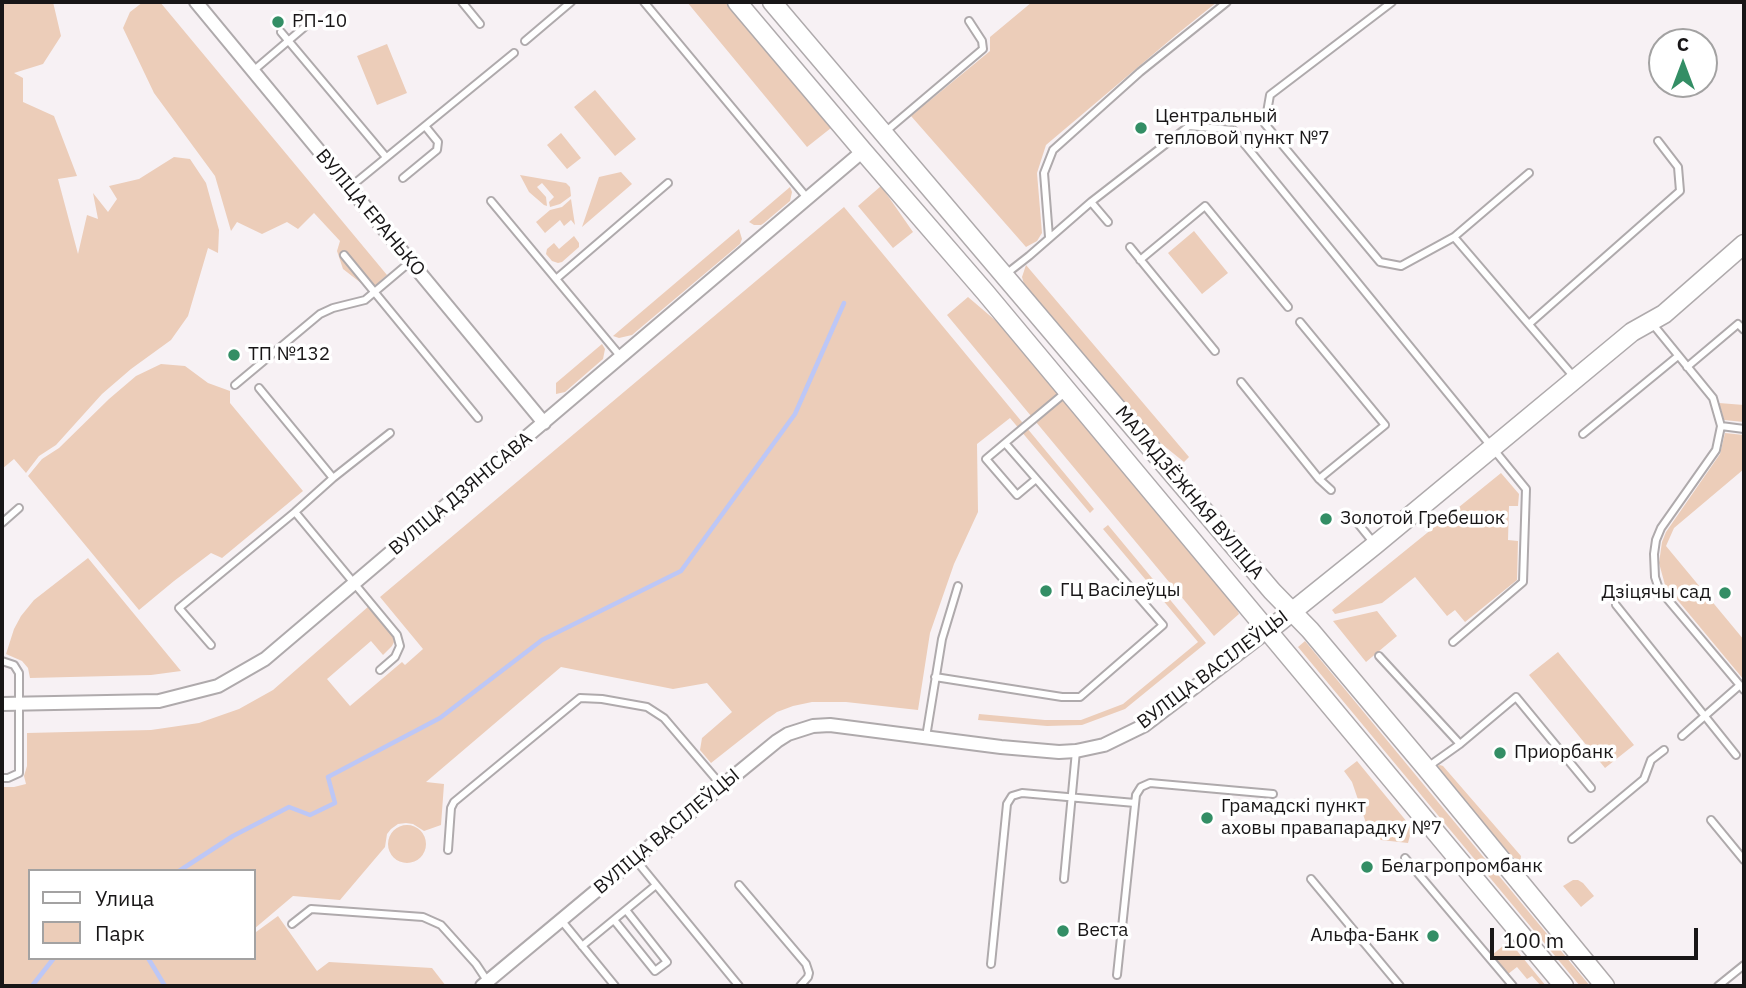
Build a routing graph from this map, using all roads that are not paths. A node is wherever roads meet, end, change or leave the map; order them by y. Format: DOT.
graph roads {
  1 [pos="196,2"];
  2 [pos="462,2"];
  3 [pos="571,2"];
  4 [pos="644,2"];
  5 [pos="737,2"];
  6 [pos="772,2"];
  7 [pos="1227,2"];
  8 [pos="1392,2"];
  9 [pos="301,15"];
  10 [pos="969,21"];
  11 [pos="480,24"];
  12 [pos="281,32"];
  13 [pos="288,40"];
  14 [pos="524,41"];
  15 [pos="514,53"];
  16 [pos="253,71"];
  17 [pos="425,125"];
  18 [pos="884,133"];
  19 [pos="1658,141"];
  20 [pos="863,151"];
  21 [pos="386,157"];
  22 [pos="1529,173"];
  23 [pos="403,178"];
  24 [pos="668,183"];
  25 [pos="349,188"];
  26 [pos="808,199"];
  27 [pos="491,201"];
  28 [pos="1091,202"];
  29 [pos="1108,222"];
  30 [pos="1049,237"];
  31 [pos="1454,237"];
  32 [pos="1744,244"];
  33 [pos="1130,247"];
  34 [pos="344,255"];
  35 [pos="1140,260"];
  36 [pos="410,262"];
  37 [pos="1004,275"];
  38 [pos="556,279"];
  39 [pos="985,292"];
  40 [pos="375,293"];
  41 [pos="1288,307"];
  42 [pos="1650,321"];
  43 [pos="1300,322"];
  44 [pos="1741,322"];
  45 [pos="1530,324"];
  46 [pos="1744,330"];
  47 [pos="1215,351"];
  48 [pos="1678,356"];
  49 [pos="621,357"];
  50 [pos="1688,367"];
  51 [pos="1575,378"];
  52 [pos="1241,382"];
  53 [pos="235,385"];
  54 [pos="259,388"];
  55 [pos="1067,391"];
  56 [pos="478,418"];
  57 [pos="544,423"];
  58 [pos="1721,426"];
  59 [pos="1744,429"];
  60 [pos="390,433"];
  61 [pos="1583,434"];
  62 [pos="1005,443"];
  63 [pos="1492,447"];
  64 [pos="333,478"];
  65 [pos="1036,479"];
  66 [pos="1319,479"];
  67 [pos="1331,490"];
  68 [pos="19,508"];
  69 [pos="295,512"];
  70 [pos="1352,516"];
  71 [pos="2,523"];
  72 [pos="1375,545"];
  73 [pos="355,583"];
  74 [pos="958,586"];
  75 [pos="1616,605"];
  76 [pos="1292,612"];
  77 [pos="1268,631"];
  78 [pos="1453,642"];
  79 [pos="211,645"];
  80 [pos="1379,656"];
  81 [pos="2,661"];
  82 [pos="380,670"];
  83 [pos="935,677"];
  84 [pos="1742,687"];
  85 [pos="2,704"];
  86 [pos="19,704"];
  87 [pos="1704,715"];
  88 [pos="1682,736"];
  89 [pos="926,737"];
  90 [pos="1460,744"];
  91 [pos="1664,750"];
  92 [pos="1076,751"];
  93 [pos="1736,755"];
  94 [pos="1426,768"];
  95 [pos="2,778"];
  96 [pos="722,786"];
  97 [pos="1591,788"];
  98 [pos="1273,794"];
  99 [pos="1071,797"];
  100 [pos="1135,803"];
  101 [pos="1711,820"];
  102 [pos="1572,839"];
  103 [pos="448,850"];
  104 [pos="1405,858"];
  105 [pos="635,859"];
  106 [pos="1744,860"];
  107 [pos="1065,879"];
  108 [pos="1311,879"];
  109 [pos="656,885"];
  110 [pos="739,885"];
  111 [pos="625,910"];
  112 [pos="561,920"];
  113 [pos="614,920"];
  114 [pos="292,924"];
  115 [pos="582,946"];
  116 [pos="991,964"];
  117 [pos="1744,965"];
  118 [pos="1118,975"];
  119 [pos="1394,980"];
  120 [pos="485,984"];
  121 [pos="615,986"];
  122 [pos="739,986"];
  123 [pos="800,986"];
  124 [pos="1386,986"];
  125 [pos="1400,986"];
  126 [pos="1513,986"];
  127 [pos="1564,986"];
  128 [pos="1605,986"];
  129 [pos="1718,986"];
  1 -- 16 [label="street, ВУЛІЦА ЕРАНЬКО"];
  2 -- 11 [label="lane"];
  3 -- 14 [label="lane"];
  4 -- 26 [label="lane"];
  5 -- 20 [label="main road, МАЛАДЗЁЖНАЯ ВУЛІЦА"];
  6 -- 18 [label="main road, МАЛАДЗЁЖНАЯ ВУЛІЦА"];
  7 -- 30 [label="lane"];
  8 -- 31 [label="lane"];
  9 -- 13 [label="lane"];
  10 -- 18 [label="lane"];
  12 -- 13 [label="lane"];
  13 -- 16 [label="lane"];
  13 -- 21 [label="lane"];
  15 -- 17 [label="lane"];
  16 -- 25 [label="street, ВУЛІЦА ЕРАНЬКО"];
  17 -- 21 [label="lane"];
  17 -- 23 [label="lane"];
  18 -- 20 [label="main road"];
  18 -- 37 [label="main road, МАЛАДЗЁЖНАЯ ВУЛІЦА"];
  19 -- 45 [label="lane"];
  20 -- 26 [label="street, ВУЛІЦА ДЗЯНІСАВА"];
  20 -- 39 [label="main road, МАЛАДЗЁЖНАЯ ВУЛІЦА"];
  21 -- 25 [label="lane"];
  22 -- 31 [label="lane"];
  24 -- 38 [label="lane"];
  25 -- 36 [label="street, ВУЛІЦА ЕРАНЬКО"];
  26 -- 49 [label="street, ВУЛІЦА ДЗЯНІСАВА"];
  27 -- 38 [label="lane"];
  28 -- 29 [label="lane"];
  28 -- 30 [label="lane"];
  28 -- 63 [label="lane"];
  30 -- 37 [label="lane"];
  31 -- 45 [label="lane"];
  32 -- 42 [label="main road, ВУЛІЦА ВАСІЛЕЎЦЫ"];
  33 -- 35 [label="lane"];
  34 -- 40 [label="lane"];
  35 -- 41 [label="lane"];
  35 -- 47 [label="lane"];
  36 -- 40 [label="lane"];
  36 -- 57 [label="street, ВУЛІЦА ЕРАНЬКО"];
  37 -- 39 [label="main road"];
  37 -- 76 [label="main road, МАЛАДЗЁЖНАЯ ВУЛІЦА"];
  38 -- 49 [label="lane"];
  39 -- 55 [label="main road, МАЛАДЗЁЖНАЯ ВУЛІЦА"];
  40 -- 53 [label="lane"];
  40 -- 56 [label="lane"];
  42 -- 48 [label="lane"];
  42 -- 51 [label="main road, ВУЛІЦА ВАСІЛЕЎЦЫ"];
  43 -- 66 [label="lane"];
  44 -- 46 [label="lane"];
  44 -- 50 [label="lane"];
  45 -- 51 [label="lane"];
  48 -- 50 [label="lane"];
  48 -- 61 [label="lane"];
  49 -- 57 [label="street, ВУЛІЦА ДЗЯНІСАВА"];
  50 -- 58 [label="lane"];
  51 -- 63 [label="main road, ВУЛІЦА ВАСІЛЕЎЦЫ"];
  52 -- 66 [label="lane"];
  54 -- 64 [label="lane"];
  55 -- 62 [label="lane"];
  55 -- 77 [label="main road, МАЛАДЗЁЖНАЯ ВУЛІЦА"];
  57 -- 73 [label="street, ВУЛІЦА ДЗЯНІСАВА"];
  58 -- 59 [label="lane"];
  58 -- 84 [label="lane"];
  60 -- 64 [label="lane"];
  62 -- 65 [label="lane"];
  62 -- 65 [label="lane"];
  63 -- 72 [label="main road, ВУЛІЦА ВАСІЛЕЎЦЫ"];
  63 -- 78 [label="lane"];
  64 -- 69 [label="lane"];
  65 -- 83 [label="lane"];
  66 -- 67 [label="lane"];
  68 -- 71 [label="lane"];
  69 -- 73 [label="lane"];
  69 -- 79 [label="lane"];
  70 -- 72 [label="lane"];
  72 -- 76 [label="main road, ВУЛІЦА ВАСІЛЕЎЦЫ"];
  73 -- 82 [label="lane"];
  73 -- 86 [label="street, ВУЛІЦА ДЗЯНІСАВА"];
  74 -- 83 [label="lane"];
  75 -- 87 [label="lane"];
  76 -- 77 [label="main road, ВУЛІЦА ВАСІЛЕЎЦЫ"];
  76 -- 94 [label="main road, МАЛАДЗЁЖНАЯ ВУЛІЦА"];
  77 -- 92 [label="street, ВУЛІЦА ВАСІЛЕЎЦЫ"];
  77 -- 127 [label="main road, МАЛАДЗЁЖНАЯ ВУЛІЦА"];
  80 -- 90 [label="lane"];
  81 -- 86 [label="lane"];
  83 -- 89 [label="lane"];
  84 -- 87 [label="lane"];
  85 -- 86 [label="street, ВУЛІЦА ДЗЯНІСАВА"];
  86 -- 95 [label="lane"];
  87 -- 88 [label="lane"];
  87 -- 93 [label="lane"];
  89 -- 92 [label="street, ВУЛІЦА ВАСІЛЕЎЦЫ"];
  89 -- 96 [label="street, ВУЛІЦА ВАСІЛЕЎЦЫ"];
  90 -- 94 [label="lane"];
  90 -- 97 [label="lane"];
  91 -- 102 [label="lane"];
  92 -- 99 [label="lane"];
  94 -- 128 [label="main road, МАЛАДЗЁЖНАЯ ВУЛІЦА"];
  96 -- 103 [label="lane"];
  96 -- 105 [label="street, ВУЛІЦА ВАСІЛЕЎЦЫ"];
  98 -- 100 [label="lane"];
  99 -- 100 [label="lane"];
  99 -- 107 [label="lane"];
  99 -- 116 [label="lane"];
  100 -- 118 [label="lane"];
  101 -- 106 [label="lane"];
  104 -- 126 [label="lane"];
  105 -- 109 [label="lane"];
  105 -- 112 [label="street, ВУЛІЦА ВАСІЛЕЎЦЫ"];
  108 -- 119 [label="lane"];
  109 -- 111 [label="lane"];
  109 -- 122 [label="lane"];
  110 -- 123 [label="lane"];
  111 -- 113 [label="lane"];
  111 -- 113 [label="lane"];
  112 -- 115 [label="lane"];
  112 -- 120 [label="street, ВУЛІЦА ВАСІЛЕЎЦЫ"];
  113 -- 115 [label="lane"];
  114 -- 120 [label="lane"];
  115 -- 121 [label="lane"];
  117 -- 129 [label="lane"];
  119 -- 124 [label="lane"];
  119 -- 125 [label="lane"];
}
